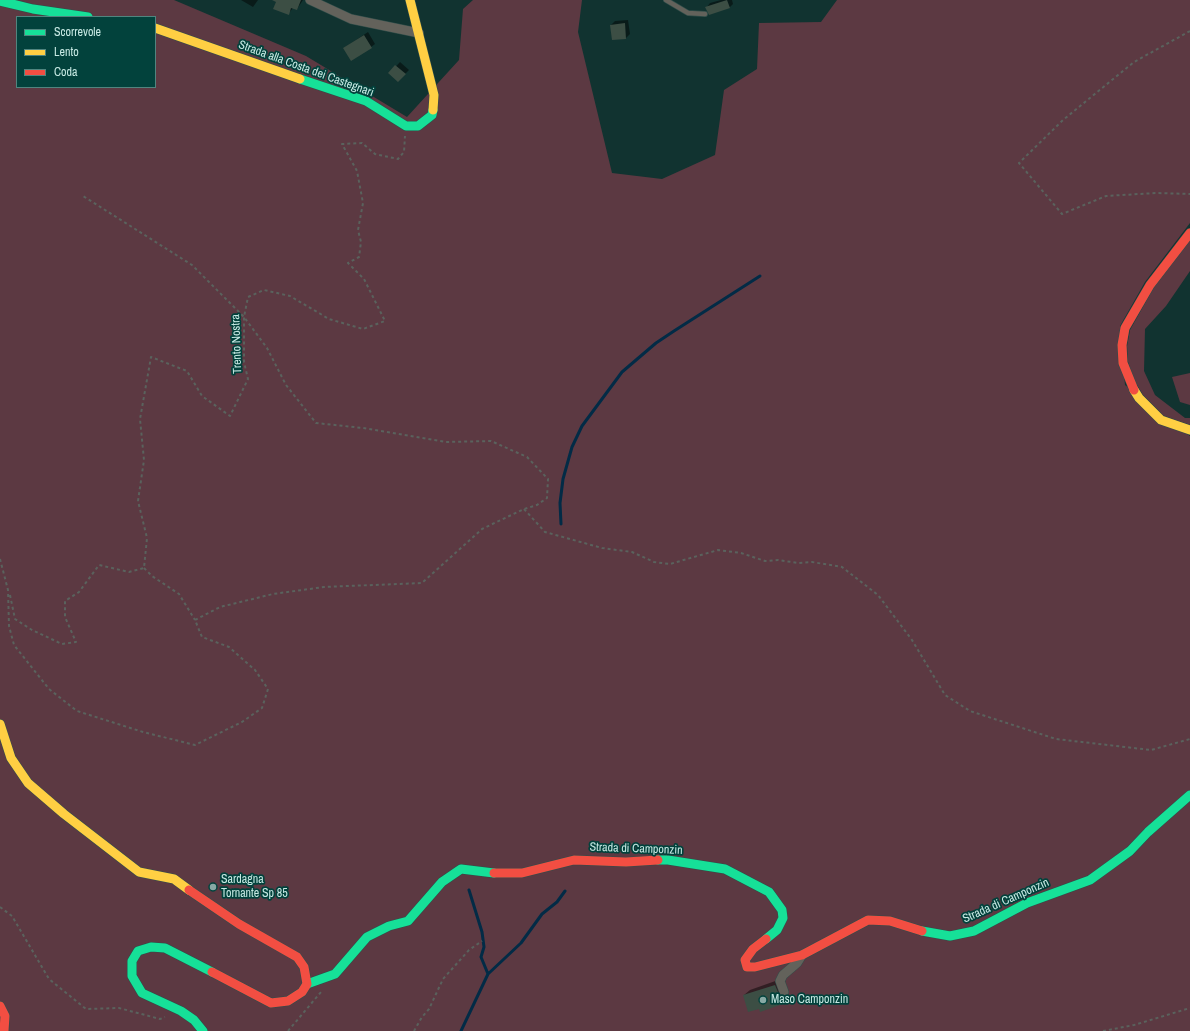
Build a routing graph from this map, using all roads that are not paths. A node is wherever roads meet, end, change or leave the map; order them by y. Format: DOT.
graph roads {
  1 [pos="310,0"];
  2 [pos="410,0"];
  3 [pos="666,0"];
  4 [pos="0,1"];
  5 [pos="705,14"];
  6 [pos="81,16"];
  7 [pos="156,28"];
  8 [pos="419,33"];
  9 [pos="1190,233"];
  10 [pos="1190,430"];
  11 [pos="0,724"];
  12 [pos="1190,795"];
  13 [pos="802,955"];
  14 [pos="307,984"];
  15 [pos="784,992"];
  16 [pos="0,1006"];
  17 [pos="4,1031"];
  18 [pos="203,1031"];
  1 -- 8 [label="street"];
  2 -- 8 [label="street, Strada alla Costa dei Castegnari"];
  3 -- 5 [label="lane"];
  4 -- 6 [label="street"];
  7 -- 8 [label="street, Strada alla Costa dei Castegnari"];
  9 -- 10 [label="street"];
  11 -- 14 [label="street"];
  12 -- 13 [label="street, Strada di Camponzin"];
  13 -- 14 [label="street, Strada di Camponzin"];
  13 -- 15 [label="street"];
  14 -- 18 [label="street"];
  16 -- 17 [label="street"];
}
